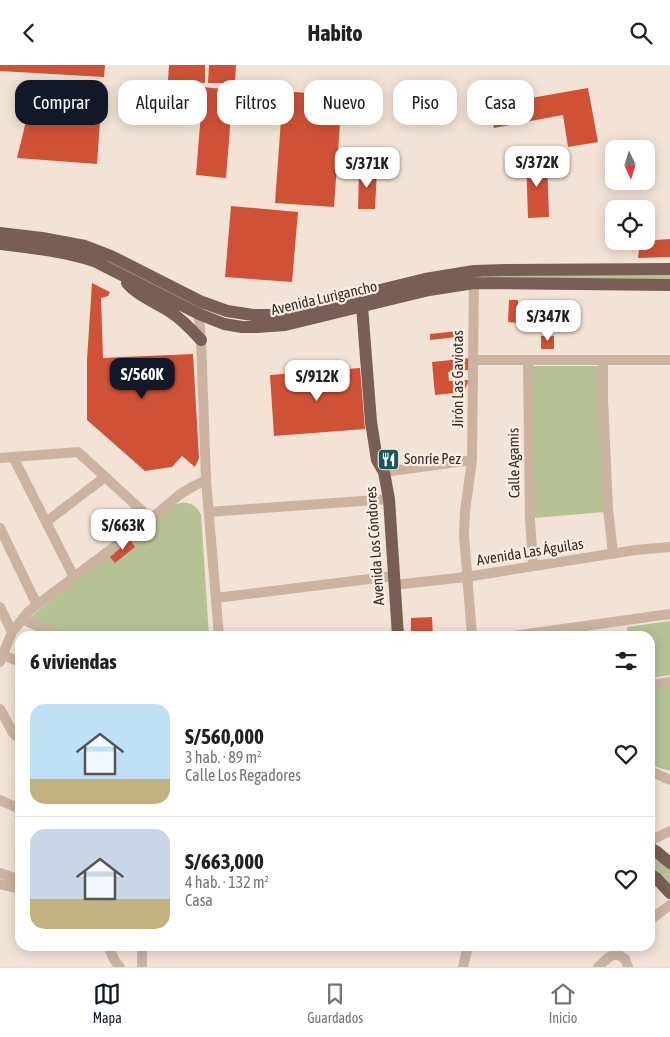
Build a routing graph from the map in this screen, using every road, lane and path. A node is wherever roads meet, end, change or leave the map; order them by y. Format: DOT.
graph roads {
  1 [pos="0,233"];
  2 [pos="0,244"];
  3 [pos="670,269"];
  4 [pos="121,275"];
  5 [pos="474,277"];
  6 [pos="670,285"];
  7 [pos="196,300"];
  8 [pos="362,306"];
  9 [pos="199,314"];
  10 [pos="201,341"];
  11 [pos="473,359"];
  12 [pos="528,360"];
  13 [pos="603,360"];
  14 [pos="670,360"];
  15 [pos="13,457"];
  16 [pos="0,458"];
  17 [pos="472,460"];
  18 [pos="384,472"];
  19 [pos="105,477"];
  20 [pos="206,480"];
  21 [pos="389,499"];
  22 [pos="209,512"];
  23 [pos="152,519"];
  24 [pos="46,522"];
  25 [pos="0,528"];
  26 [pos="670,547"];
  27 [pos="613,554"];
  28 [pos="533,566"];
  29 [pos="74,577"];
  30 [pos="466,577"];
  31 [pos="394,581"];
  32 [pos="216,598"];
  33 [pos="37,605"];
  34 [pos="0,607"];
  35 [pos="670,614"];
  36 [pos="22,619"];
  37 [pos="48,631"];
  38 [pos="219,631"];
  39 [pos="398,631"];
  40 [pos="471,631"];
  41 [pos="549,631"];
  42 [pos="12,632"];
  43 [pos="1,658"];
  44 [pos="15,661"];
  45 [pos="670,682"];
  46 [pos="655,684"];
  47 [pos="0,709"];
  48 [pos="7,719"];
  49 [pos="15,723"];
  50 [pos="15,735"];
  51 [pos="655,773"];
  52 [pos="670,780"];
  53 [pos="0,800"];
  54 [pos="15,807"];
  55 [pos="670,831"];
  56 [pos="655,838"];
  57 [pos="655,850"];
  58 [pos="670,863"];
  59 [pos="0,873"];
  60 [pos="15,878"];
  61 [pos="655,878"];
  62 [pos="0,884"];
  63 [pos="15,888"];
  64 [pos="670,893"];
  65 [pos="670,905"];
  66 [pos="655,916"];
  67 [pos="110,951"];
  68 [pos="142,951"];
  69 [pos="467,951"];
  70 [pos="617,951"];
  71 [pos="619,951"];
  72 [pos="120,967"];
  73 [pos="142,967"];
  74 [pos="463,967"];
  75 [pos="598,967"];
  76 [pos="628,967"];
  1 -- 7 [label="main road, Avenida Lurigancho"];
  2 -- 4 [label="main road, Avenida Lurigancho"];
  3 -- 5 [label="main road, Avenida Lurigancho"];
  4 -- 9 [label="main road, Avenida Lurigancho"];
  4 -- 10 [label="main road"];
  5 -- 6 [label="main road, Avenida Lurigancho"];
  5 -- 7 [label="main road, Avenida Lurigancho"];
  5 -- 8 [label="main road, Avenida Lurigancho"];
  5 -- 11 [label="street, Jirón Las Gaviotas"];
  7 -- 9 [label="street"];
  8 -- 9 [label="main road, Avenida Lurigancho"];
  8 -- 18 [label="main road, Avenida Los Cóndores"];
  9 -- 10 [label="street"];
  10 -- 20 [label="street"];
  11 -- 12 [label="street"];
  11 -- 17 [label="street, Jirón Las Gaviotas"];
  12 -- 13 [label="street"];
  12 -- 28 [label="street, Calle Agamis"];
  13 -- 14 [label="street"];
  13 -- 27 [label="street"];
  15 -- 16 [label="street"];
  15 -- 19 [label="street"];
  15 -- 24 [label="street"];
  17 -- 18 [label="street"];
  17 -- 30 [label="street, Jirón Las Gaviotas"];
  18 -- 21 [label="main road, Avenida Los Cóndores"];
  19 -- 23 [label="street"];
  19 -- 24 [label="street"];
  20 -- 22 [label="street"];
  20 -- 23 [label="street"];
  21 -- 22 [label="street"];
  21 -- 31 [label="main road, Avenida Los Cóndores"];
  22 -- 32 [label="street"];
  23 -- 29 [label="street"];
  24 -- 29 [label="street"];
  25 -- 33 [label="street"];
  26 -- 27 [label="street, Avenida Las Águilas"];
  27 -- 28 [label="street, Avenida Las Águilas"];
  28 -- 30 [label="street, Avenida Las Águilas"];
  29 -- 33 [label="street"];
  30 -- 31 [label="street, Avenida Las Águilas"];
  30 -- 40 [label="street, Jirón Las Gaviotas"];
  31 -- 32 [label="street, Avenida Las Águilas"];
  31 -- 39 [label="main road, Avenida Los Cóndores"];
  32 -- 38 [label="street"];
  33 -- 36 [label="street"];
  34 -- 42 [label="street"];
  35 -- 41 [label="street"];
  36 -- 37 [label="street"];
  36 -- 42 [label="street"];
  42 -- 43 [label="street"];
  43 -- 44 [label="street"];
  45 -- 46 [label="street"];
  47 -- 48 [label="street"];
  48 -- 49 [label="street"];
  48 -- 50 [label="street"];
  51 -- 52 [label="street"];
  53 -- 54 [label="street"];
  55 -- 56 [label="street"];
  57 -- 58 [label="main road"];
  59 -- 60 [label="street"];
  61 -- 64 [label="main road"];
  62 -- 63 [label="street"];
  65 -- 66 [label="street"];
  67 -- 72 [label="street"];
  68 -- 73 [label="street"];
  69 -- 74 [label="street"];
  70 -- 75 [label="street"];
  71 -- 76 [label="street"];
}
